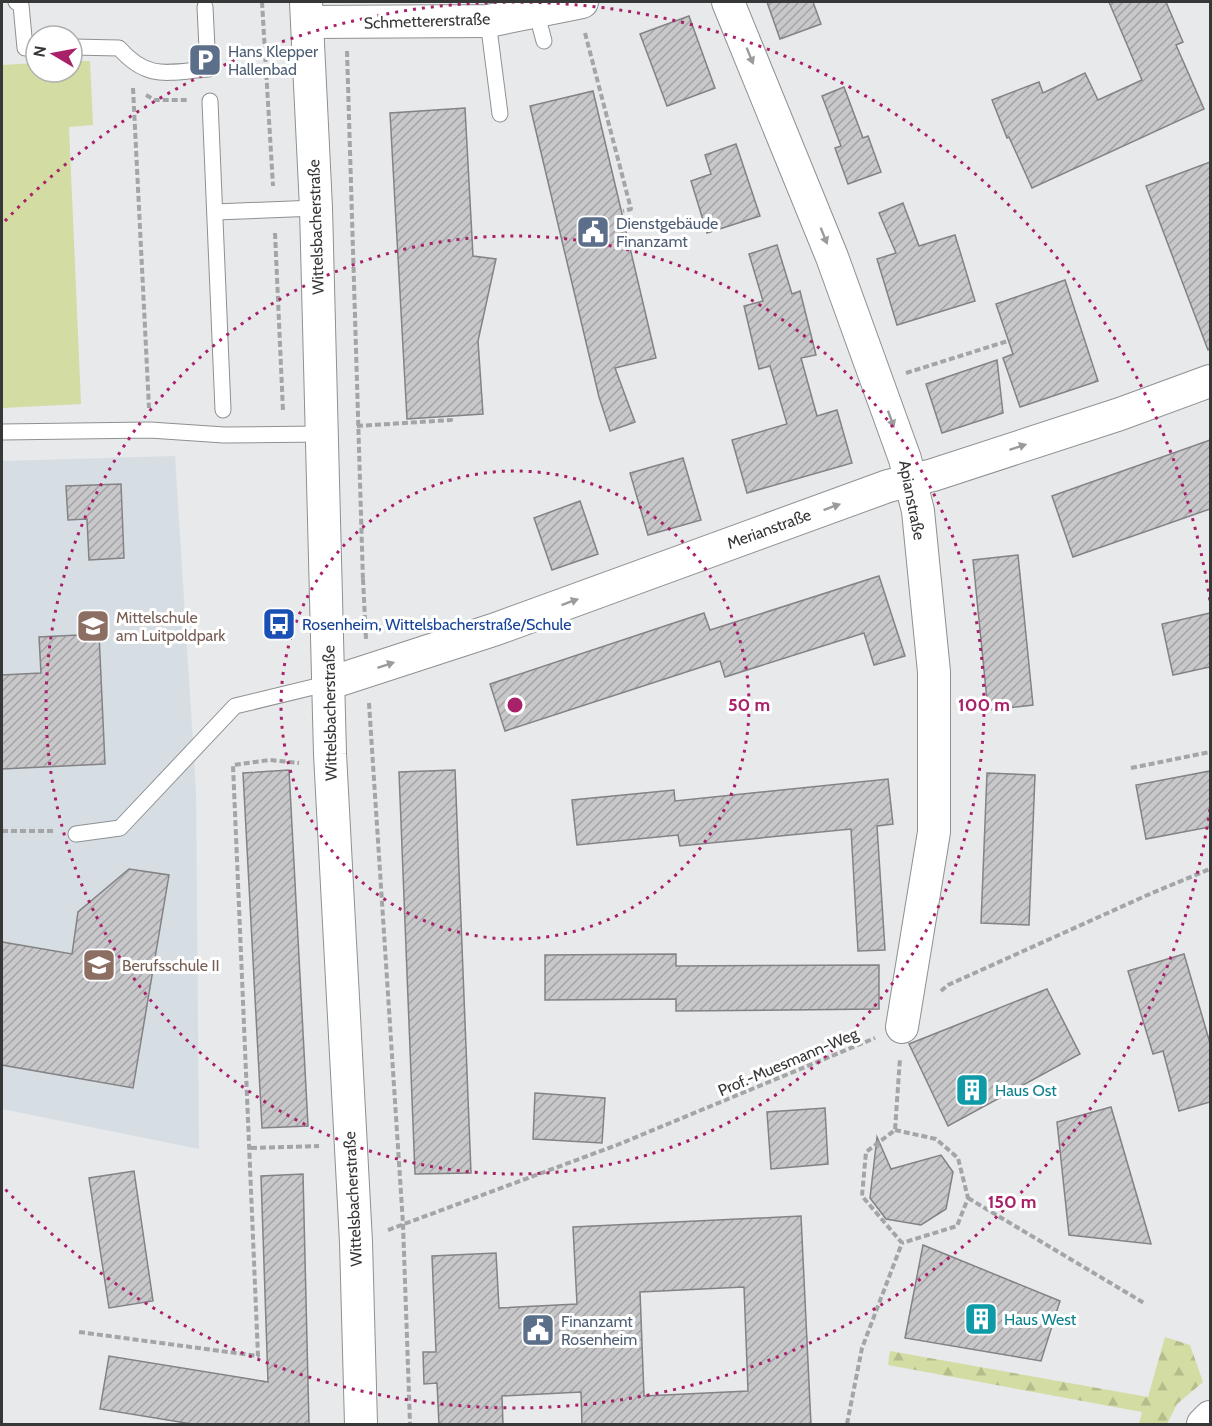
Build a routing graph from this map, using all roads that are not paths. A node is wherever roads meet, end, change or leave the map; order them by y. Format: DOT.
graph roads {
  1 [pos="16,2"];
  2 [pos="580,2"];
  3 [pos="728,2"];
  4 [pos="205,7"];
  5 [pos="536,11"];
  6 [pos="306,12"];
  7 [pos="476,15"];
  8 [pos="24,37"];
  9 [pos="544,41"];
  10 [pos="84,47"];
  11 [pos="210,101"];
  12 [pos="500,114"];
  13 [pos="316,208"];
  14 [pos="214,212"];
  15 [pos="1210,381"];
  16 [pos="223,410"];
  17 [pos="2,432"];
  18 [pos="322,434"];
  19 [pos="912,481"];
  20 [pos="330,683"];
  21 [pos="76,834"];
  22 [pos="902,1027"];
  23 [pos="1210,1417"];
  24 [pos="361,1425"];
  25 [pos="1203,1425"];
  1 -- 8 [label="lane"];
  2 -- 5 [label="street, Schmettererstraße"];
  3 -- 19 [label="street, Apianstraße, one-way"];
  4 -- 10 [label="lane"];
  5 -- 7 [label="street, Schmettererstraße"];
  5 -- 9 [label="lane"];
  6 -- 7 [label="street, Schmettererstraße"];
  6 -- 13 [label="street, Wittelsbacherstraße"];
  7 -- 12 [label="lane"];
  11 -- 14 [label="lane"];
  13 -- 14 [label="lane"];
  13 -- 18 [label="street, Wittelsbacherstraße"];
  14 -- 16 [label="lane"];
  19 -- 15 [label="street, Merianstraße, one-way"];
  17 -- 18 [label="lane"];
  18 -- 20 [label="street, Wittelsbacherstraße"];
  20 -- 19 [label="street, Merianstraße, one-way"];
  19 -- 22 [label="street, Apianstraße"];
  20 -- 21 [label="lane"];
  20 -- 24 [label="street, Wittelsbacherstraße"];
  23 -- 25 [label="street"];
}
